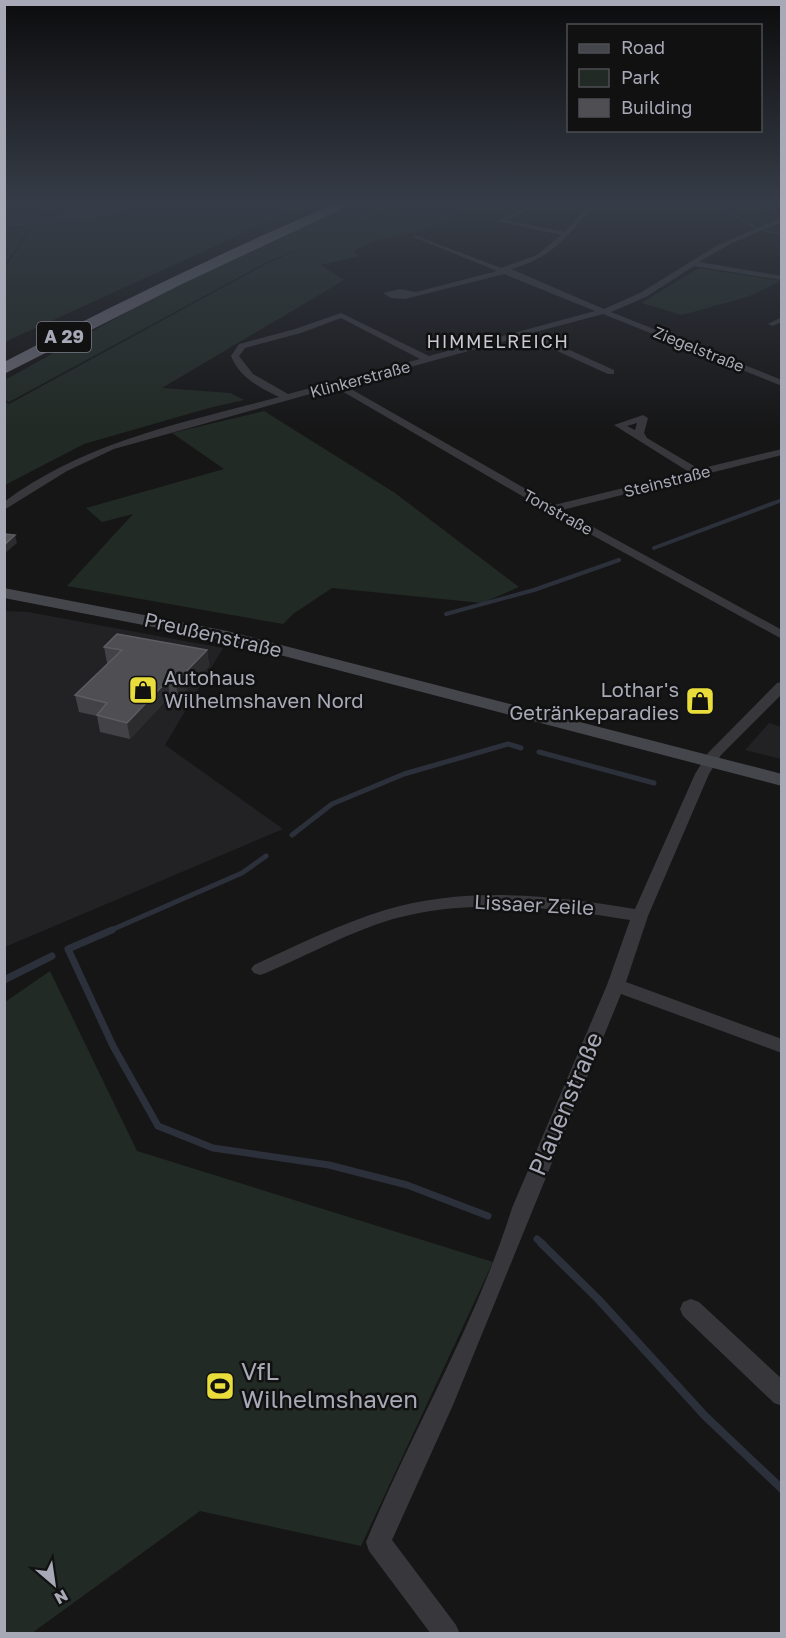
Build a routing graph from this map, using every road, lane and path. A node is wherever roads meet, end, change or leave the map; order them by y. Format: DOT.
graph roads {
  1 [pos="167,277"];
  2 [pos="183,277"];
  3 [pos="478,277"];
  4 [pos="524,277"];
  5 [pos="671,277"];
  6 [pos="416,294"];
  7 [pos="606,311"];
  8 [pos="782,319"];
  9 [pos="772,324"];
  10 [pos="527,333"];
  11 [pos="4,359"];
  12 [pos="430,360"];
  13 [pos="4,369"];
  14 [pos="611,372"];
  15 [pos="782,383"];
  16 [pos="338,385"];
  17 [pos="288,398"];
  18 [pos="644,440"];
  19 [pos="782,452"];
  20 [pos="698,473"];
  21 [pos="4,507"];
  22 [pos="552,509"];
  23 [pos="4,595"];
  24 [pos="782,635"];
  25 [pos="782,686"];
  26 [pos="709,762"];
  27 [pos="782,780"];
  28 [pos="640,916"];
  29 [pos="260,969"];
  30 [pos="616,985"];
  31 [pos="782,1046"];
  32 [pos="691,1309"];
  33 [pos="782,1395"];
  34 [pos="447,1634"];
  1 -- 11 [label="highway, A 29"];
  2 -- 13 [label="highway, A 29"];
  3 -- 6 [label="street"];
  4 -- 7 [label="street, Ziegelstraße"];
  5 -- 7 [label="street, Klinkerstraße"];
  7 -- 10 [label="street, Klinkerstraße"];
  7 -- 15 [label="street, Ziegelstraße"];
  8 -- 9 [label="street"];
  10 -- 12 [label="street, Klinkerstraße"];
  10 -- 14 [label="street"];
  12 -- 16 [label="street, Klinkerstraße"];
  12 -- 17 [label="street"];
  16 -- 17 [label="street, Klinkerstraße"];
  16 -- 22 [label="street, Tonstraße"];
  17 -- 21 [label="street, Klinkerstraße"];
  18 -- 20 [label="street"];
  19 -- 20 [label="street, Steinstraße"];
  20 -- 22 [label="street, Steinstraße"];
  22 -- 24 [label="street, Tonstraße"];
  23 -- 26 [label="main road, Preußenstraße"];
  25 -- 26 [label="street, Plauenstraße"];
  26 -- 27 [label="main road, Preußenstraße"];
  26 -- 28 [label="street, Plauenstraße"];
  28 -- 29 [label="street, Lissaer Zeile"];
  28 -- 30 [label="street, Plauenstraße"];
  30 -- 31 [label="street"];
  30 -- 34 [label="street, Plauenstraße"];
  32 -- 33 [label="street"];
}
